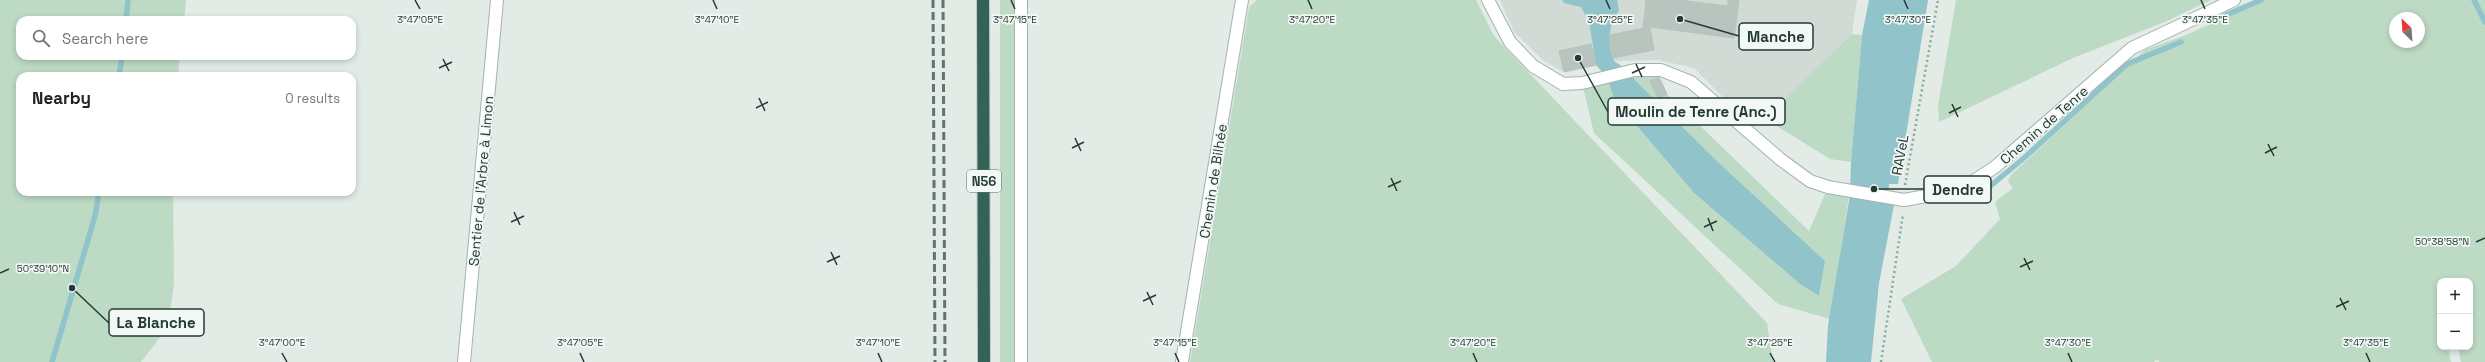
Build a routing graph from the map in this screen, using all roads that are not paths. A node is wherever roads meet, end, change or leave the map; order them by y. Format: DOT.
graph roads {
  1 [pos="497,0"];
  2 [pos="983,0"];
  3 [pos="1021,0"];
  4 [pos="1242,0"];
  5 [pos="1488,0"];
  6 [pos="2234,0"];
  7 [pos="464,362"];
  8 [pos="984,362"];
  9 [pos="1021,362"];
  10 [pos="1182,362"];
  1 -- 7 [label="street, Sentier de l'Arbre à Limon"];
  2 -- 8 [label="highway, N56"];
  3 -- 9 [label="street"];
  4 -- 10 [label="street, Chemin de Bilhée"];
  5 -- 6 [label="street, Chemin de Tenre"];
}
